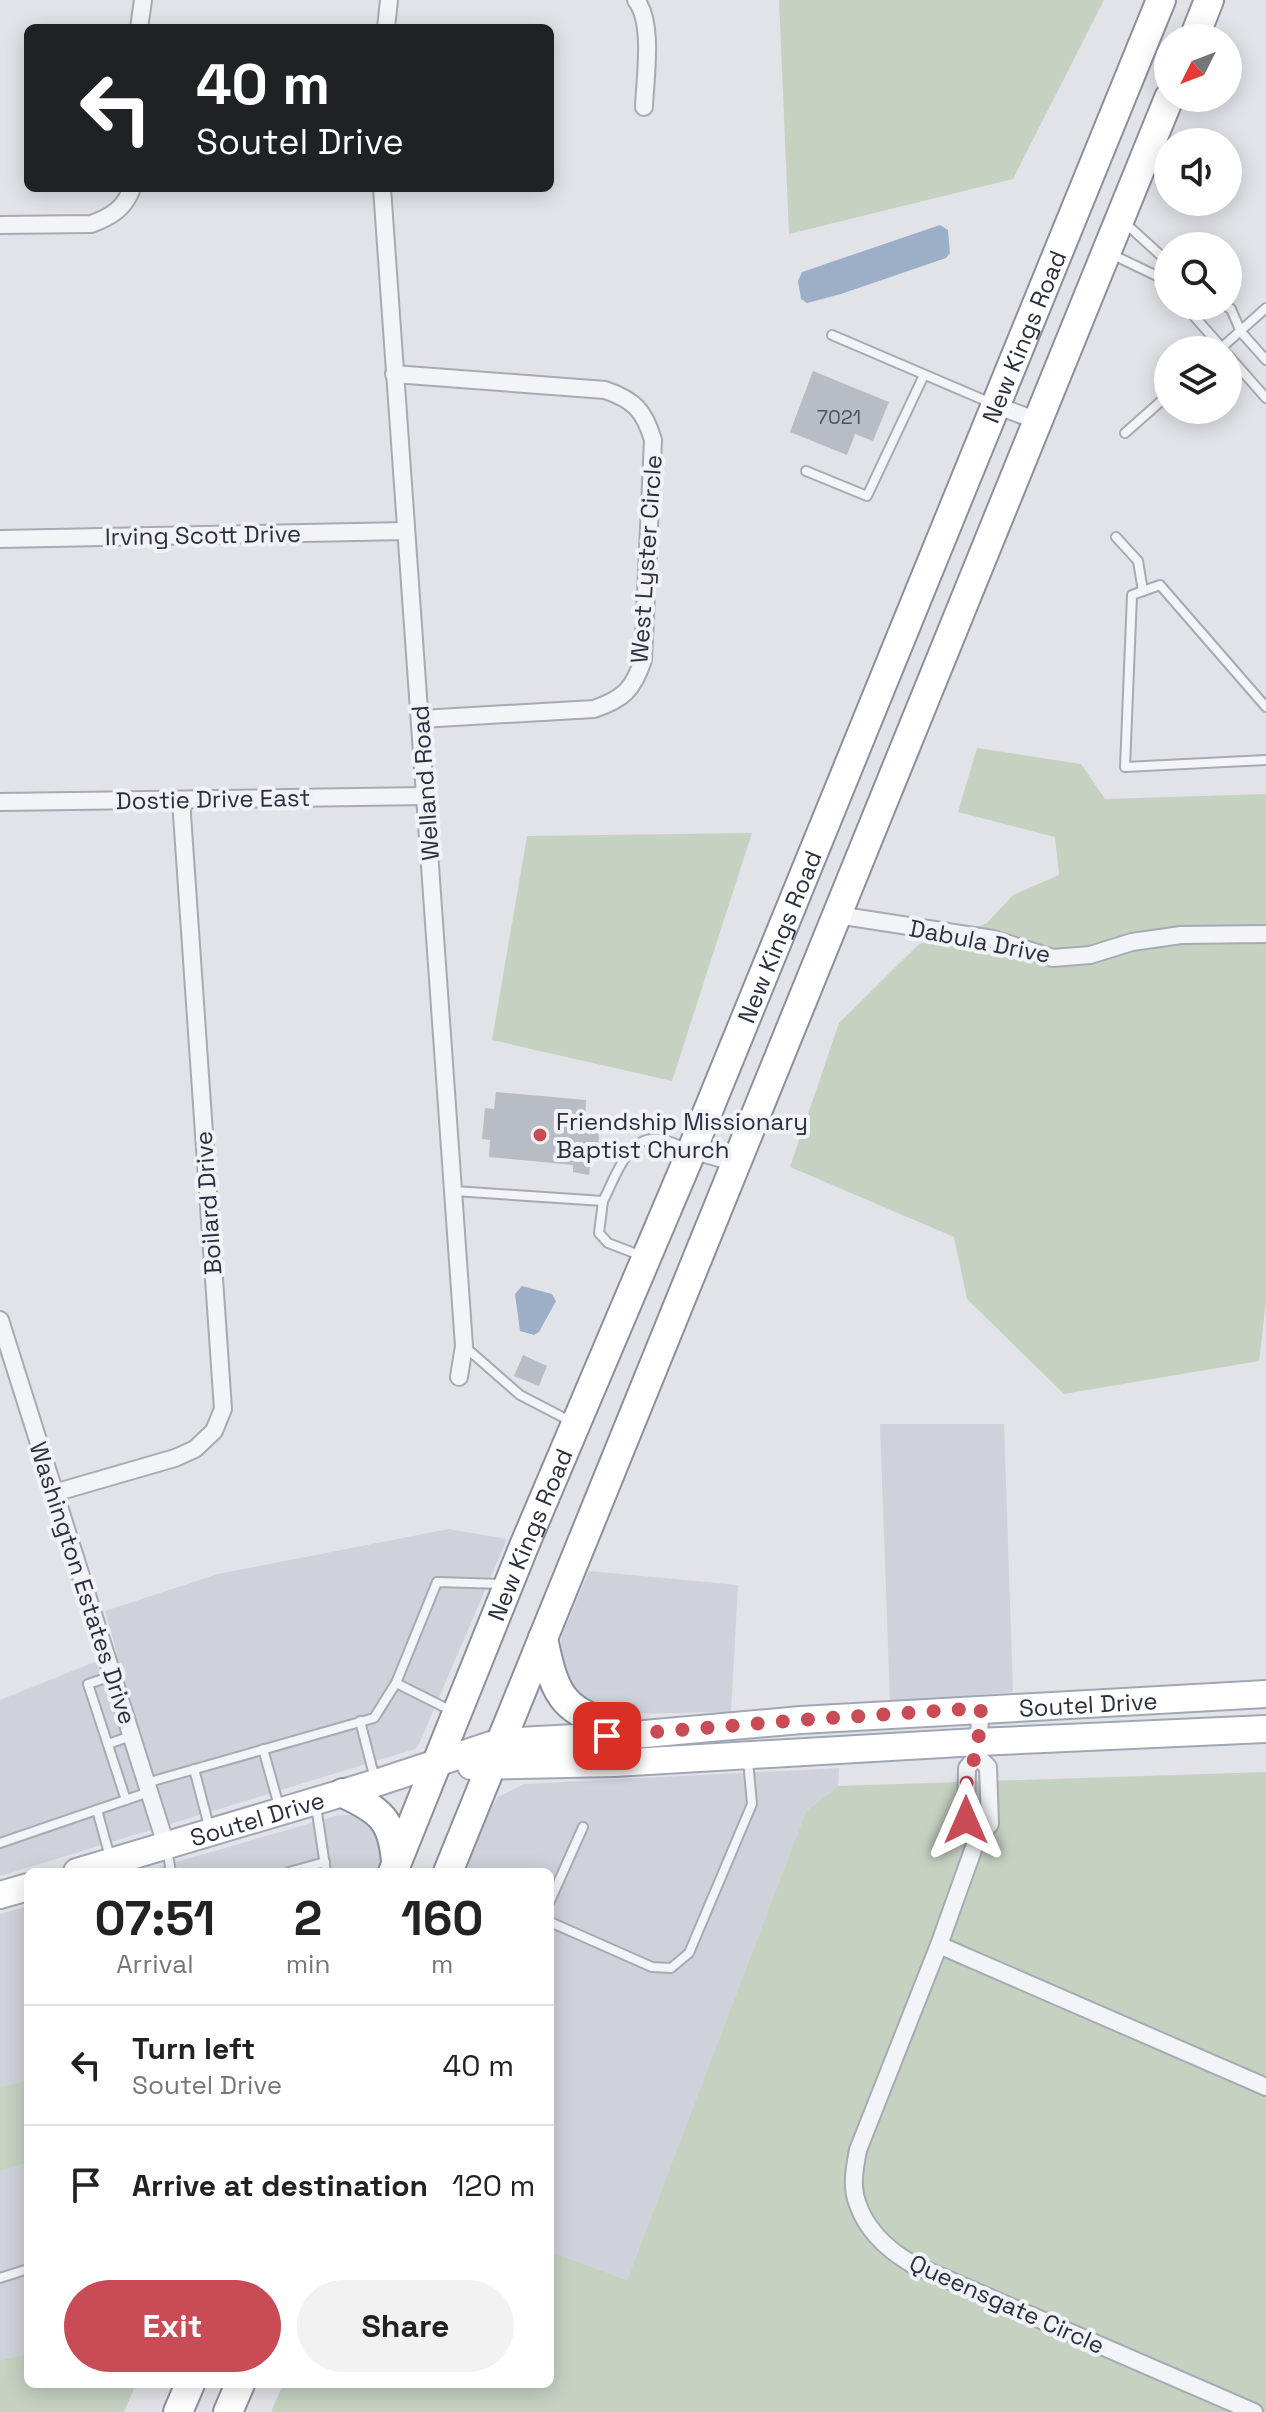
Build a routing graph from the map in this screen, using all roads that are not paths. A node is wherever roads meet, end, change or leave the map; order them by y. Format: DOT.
graph roads {
  1 [pos="143,0"];
  2 [pos="389,0"];
  3 [pos="636,0"];
  4 [pos="1161,0"];
  5 [pos="1209,0"];
  6 [pos="140,24"];
  7 [pos="386,24"];
  8 [pos="1200,24"];
  9 [pos="644,107"];
  10 [pos="1163,112"];
  11 [pos="131,192"];
  12 [pos="382,192"];
  13 [pos="1120,218"];
  14 [pos="0,225"];
  15 [pos="1154,249"];
  16 [pos="1107,251"];
  17 [pos="1154,274"];
  18 [pos="1266,308"];
  19 [pos="1197,320"];
  20 [pos="1236,320"];
  21 [pos="1241,332"];
  22 [pos="832,335"];
  23 [pos="1210,336"];
  24 [pos="1237,336"];
  25 [pos="1266,360"];
  26 [pos="1242,372"];
  27 [pos="394,374"];
  28 [pos="924,375"];
  29 [pos="1266,398"];
  30 [pos="995,405"];
  31 [pos="1154,407"];
  32 [pos="1038,421"];
  33 [pos="1125,433"];
  34 [pos="806,471"];
  35 [pos="406,531"];
  36 [pos="1116,537"];
  37 [pos="0,539"];
  38 [pos="1143,591"];
  39 [pos="1266,707"];
  40 [pos="421,719"];
  41 [pos="1266,760"];
  42 [pos="426,796"];
  43 [pos="181,800"];
  44 [pos="0,802"];
  45 [pos="837,915"];
  46 [pos="1266,934"];
  47 [pos="692,1150"];
  48 [pos="736,1163"];
  49 [pos="454,1191"];
  50 [pos="603,1201"];
  51 [pos="647,1258"];
  52 [pos="0,1320"];
  53 [pos="464,1346"];
  54 [pos="459,1377"];
  55 [pos="576,1424"];
  56 [pos="54,1493"];
  57 [pos="508,1584"];
  58 [pos="543,1638"];
  59 [pos="112,1676"];
  60 [pos="396,1683"];
  61 [pos="1266,1694"];
  62 [pos="981,1708"];
  63 [pos="456,1713"];
  64 [pos="360,1721"];
  65 [pos="1266,1729"];
  66 [pos="633,1735"];
  67 [pos="131,1736"];
  68 [pos="108,1744"];
  69 [pos="263,1749"];
  70 [pos="977,1749"];
  71 [pos="496,1755"];
  72 [pos="748,1756"];
  73 [pos="436,1764"];
  74 [pos="194,1769"];
  75 [pos="376,1783"];
  76 [pos="147,1788"];
  77 [pos="343,1793"];
  78 [pos="126,1800"];
  79 [pos="315,1801"];
  80 [pos="97,1810"];
  81 [pos="281,1811"];
  82 [pos="583,1827"];
  83 [pos="211,1832"];
  84 [pos="0,1843"];
  85 [pos="166,1845"];
  86 [pos="112,1862"];
  87 [pos="325,1862"];
  88 [pos="394,1867"];
  89 [pos="91,1868"];
  90 [pos="170,1868"];
  91 [pos="303,1868"];
  92 [pos="326,1868"];
  93 [pos="450,1868"];
  94 [pos="24,1888"];
  95 [pos="554,1892"];
  96 [pos="0,1895"];
  97 [pos="554,1924"];
  98 [pos="939,1945"];
  99 [pos="1266,2087"];
  100 [pos="24,2270"];
  101 [pos="0,2278"];
  102 [pos="188,2388"];
  103 [pos="238,2388"];
  104 [pos="178,2412"];
  105 [pos="228,2412"];
  106 [pos="1254,2412"];
  1 -- 6 [label="street"];
  2 -- 7 [label="street"];
  3 -- 9 [label="street"];
  4 -- 30 [label="highway, New Kings Road"];
  5 -- 8 [label="highway"];
  10 -- 13 [label="highway, New Kings Road"];
  11 -- 14 [label="street"];
  12 -- 27 [label="street, Welland Road"];
  13 -- 15 [label="lane"];
  13 -- 16 [label="highway, New Kings Road"];
  16 -- 17 [label="lane"];
  16 -- 32 [label="highway, New Kings Road"];
  18 -- 21 [label="lane"];
  19 -- 23 [label="lane"];
  20 -- 21 [label="lane"];
  21 -- 24 [label="lane"];
  21 -- 25 [label="lane"];
  22 -- 28 [label="lane"];
  26 -- 29 [label="lane"];
  27 -- 35 [label="street, Welland Road"];
  27 -- 40 [label="street, West Lyster Circle"];
  28 -- 30 [label="lane"];
  28 -- 34 [label="lane"];
  30 -- 32 [label="street"];
  30 -- 47 [label="highway, New Kings Road"];
  31 -- 33 [label="lane"];
  32 -- 45 [label="highway, New Kings Road"];
  35 -- 37 [label="street, Irving Scott Drive"];
  35 -- 40 [label="street, Welland Road"];
  36 -- 38 [label="lane"];
  38 -- 39 [label="lane"];
  38 -- 41 [label="lane"];
  40 -- 42 [label="street, Welland Road"];
  42 -- 43 [label="street, Dostie Drive East"];
  42 -- 49 [label="street, Welland Road"];
  43 -- 44 [label="street, Dostie Drive East"];
  43 -- 56 [label="street, Boilard Drive"];
  45 -- 46 [label="street, Dabula Drive"];
  45 -- 48 [label="highway, New Kings Road"];
  47 -- 48 [label="street"];
  47 -- 50 [label="lane"];
  47 -- 51 [label="highway, New Kings Road"];
  48 -- 58 [label="highway, New Kings Road"];
  49 -- 50 [label="lane"];
  49 -- 53 [label="street, Welland Road"];
  50 -- 51 [label="lane"];
  51 -- 55 [label="highway, New Kings Road"];
  52 -- 56 [label="street, Washington Estates Drive"];
  53 -- 54 [label="street, Welland Road"];
  53 -- 55 [label="lane"];
  55 -- 57 [label="highway, New Kings Road"];
  56 -- 59 [label="street, Washington Estates Drive"];
  57 -- 60 [label="lane"];
  57 -- 63 [label="highway, New Kings Road"];
  58 -- 66 [label="highway"];
  58 -- 71 [label="highway, New Kings Road"];
  59 -- 67 [label="street, Washington Estates Drive"];
  59 -- 68 [label="lane"];
  60 -- 63 [label="lane"];
  60 -- 64 [label="lane"];
  61 -- 62 [label="main road, Soutel Drive"];
  62 -- 66 [label="main road, Soutel Drive"];
  62 -- 70 [label="street"];
  63 -- 73 [label="highway, New Kings Road"];
  64 -- 69 [label="lane"];
  64 -- 75 [label="lane"];
  65 -- 70 [label="main road, Soutel Drive"];
  66 -- 71 [label="main road, Soutel Drive"];
  67 -- 68 [label="lane"];
  67 -- 76 [label="street, Washington Estates Drive"];
  68 -- 78 [label="lane"];
  69 -- 74 [label="lane"];
  69 -- 81 [label="lane"];
  70 -- 72 [label="main road, Soutel Drive"];
  70 -- 98 [label="street, Queensgate Circle"];
  71 -- 72 [label="main road, Soutel Drive"];
  71 -- 73 [label="main road, Soutel Drive"];
  71 -- 93 [label="highway, New Kings Road"];
  72 -- 97 [label="lane"];
  73 -- 75 [label="main road, Soutel Drive"];
  73 -- 88 [label="highway, New Kings Road"];
  74 -- 76 [label="lane"];
  74 -- 83 [label="lane"];
  75 -- 77 [label="main road, Soutel Drive"];
  76 -- 78 [label="lane"];
  76 -- 85 [label="street, Washington Estates Drive"];
  77 -- 79 [label="main road, Soutel Drive"];
  77 -- 88 [label="highway"];
  78 -- 80 [label="lane"];
  79 -- 81 [label="main road, Soutel Drive"];
  79 -- 87 [label="lane"];
  80 -- 84 [label="lane"];
  80 -- 86 [label="lane"];
  81 -- 83 [label="main road, Soutel Drive"];
  82 -- 95 [label="lane"];
  83 -- 85 [label="main road, Soutel Drive"];
  85 -- 86 [label="main road, Soutel Drive"];
  85 -- 90 [label="lane"];
  86 -- 89 [label="main road, Soutel Drive"];
  87 -- 91 [label="lane"];
  87 -- 92 [label="lane"];
  94 -- 96 [label="main road"];
  98 -- 99 [label="street"];
  98 -- 106 [label="street, Queensgate Circle"];
  100 -- 101 [label="lane"];
  102 -- 104 [label="highway"];
  103 -- 105 [label="highway"];
}
